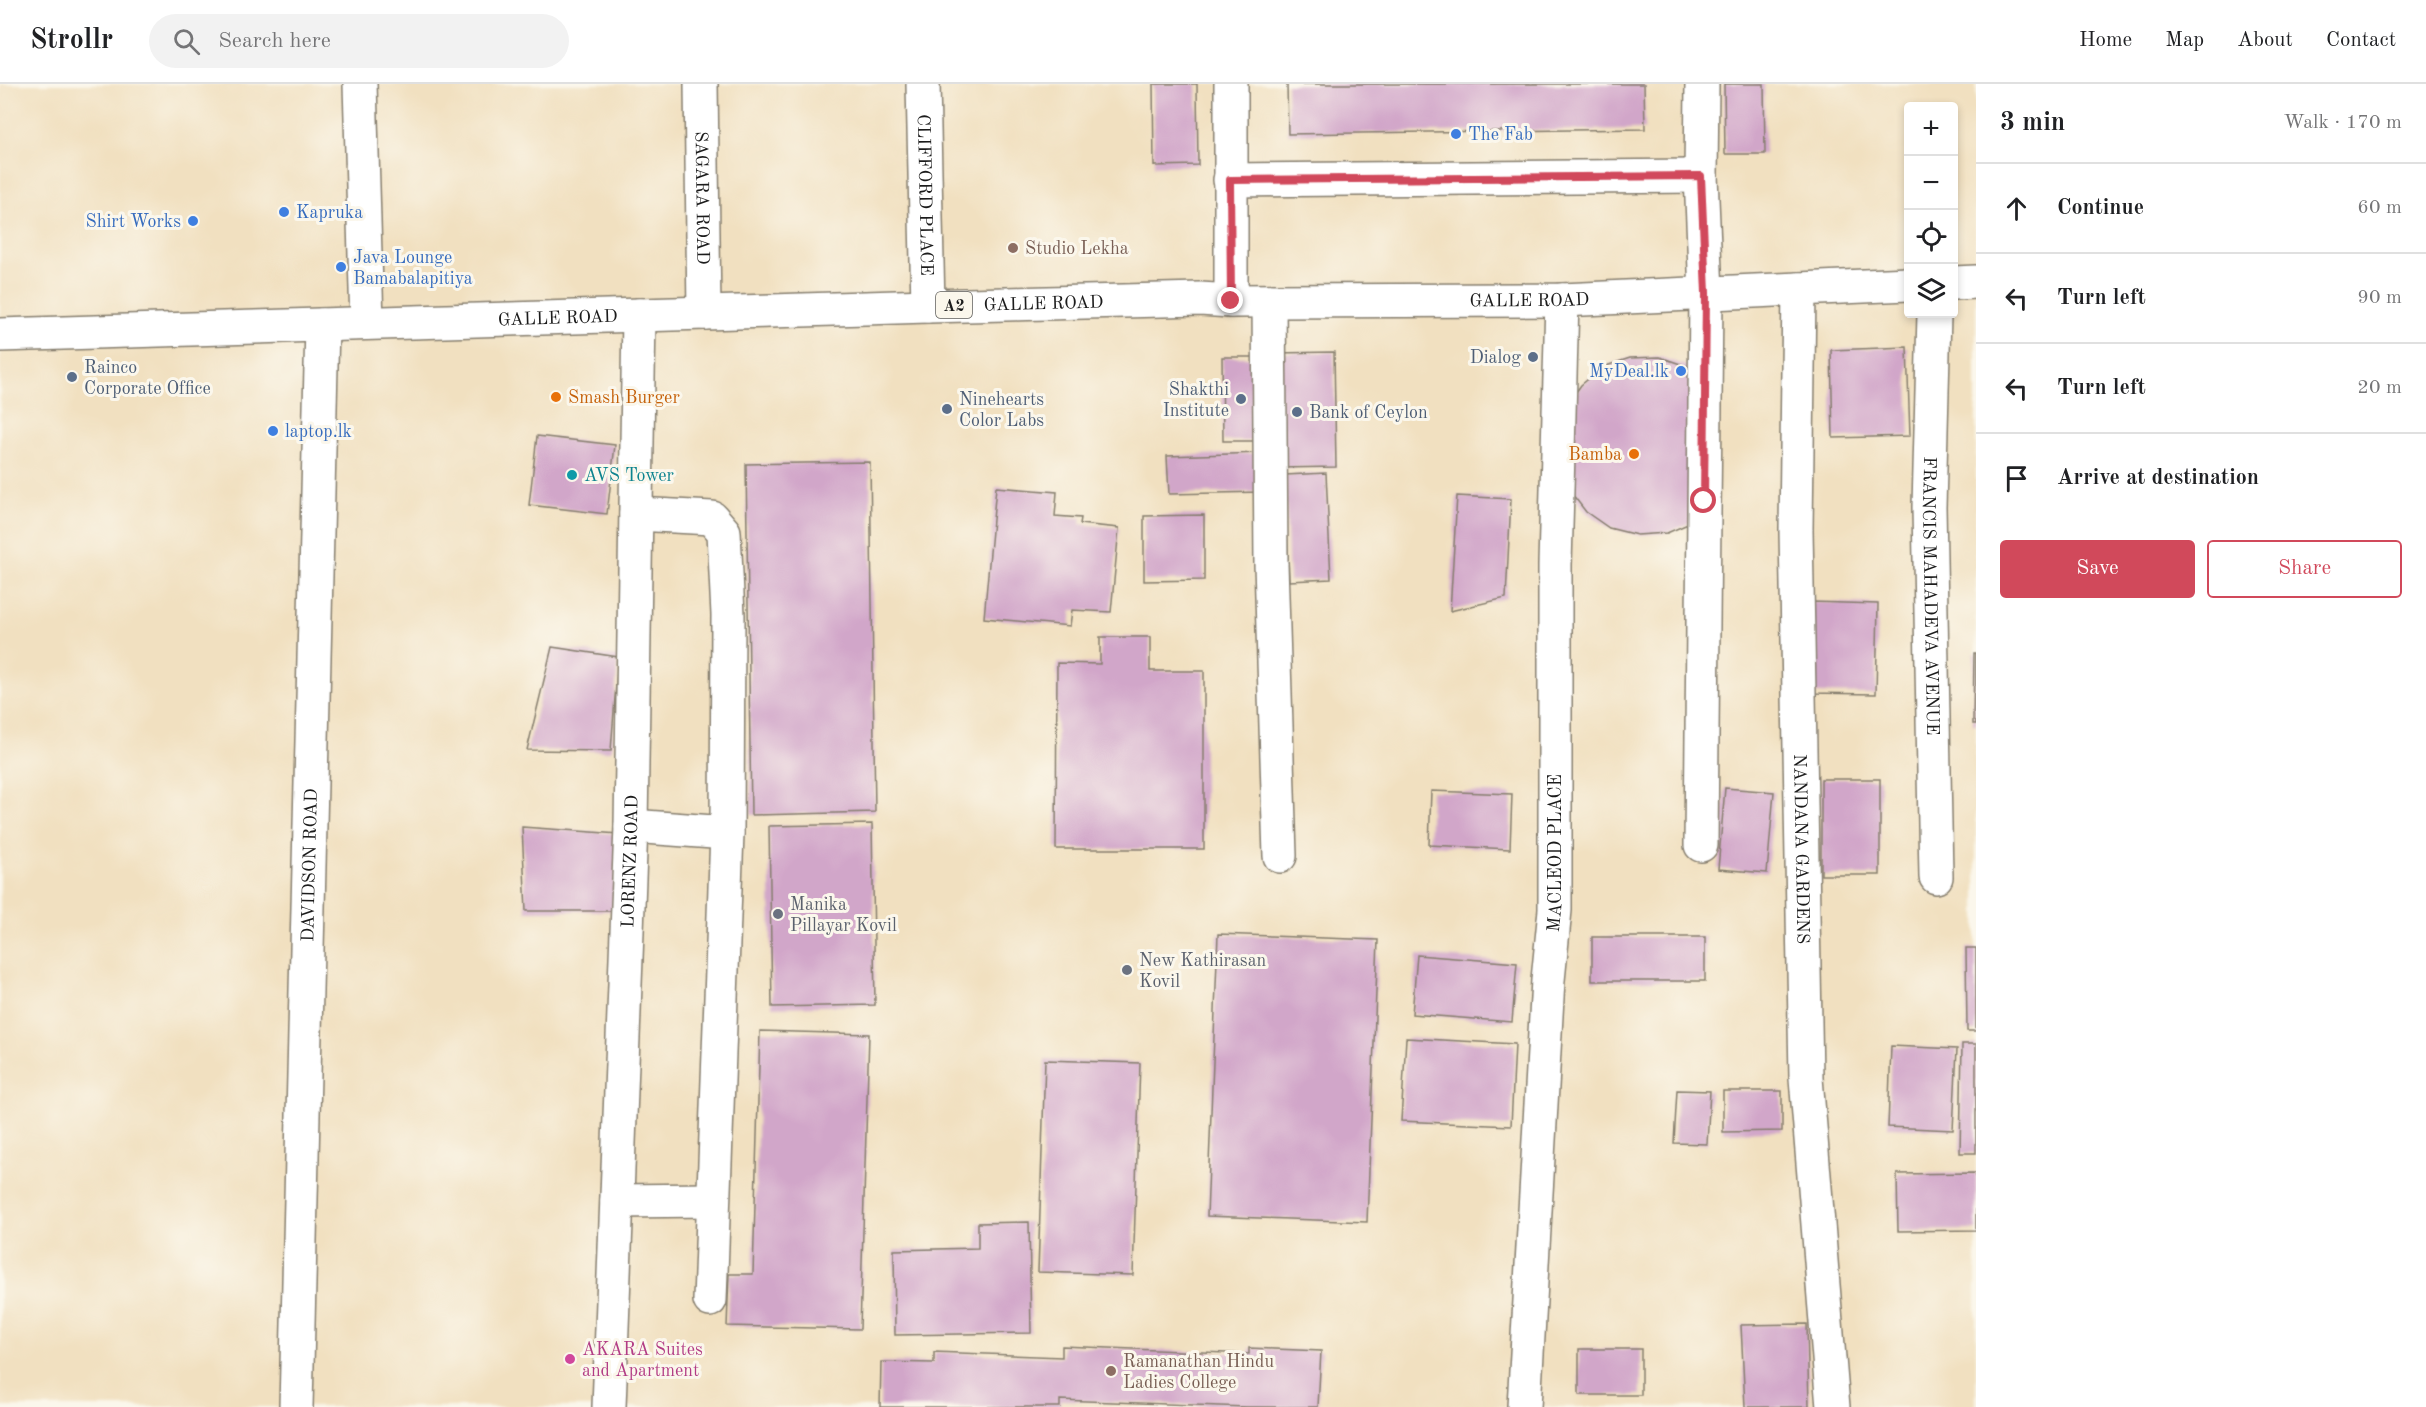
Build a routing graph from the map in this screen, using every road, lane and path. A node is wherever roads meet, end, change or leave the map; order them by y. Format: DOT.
graph roads {
  1 [pos="360,84"];
  2 [pos="700,84"];
  3 [pos="922,84"];
  4 [pos="1231,84"];
  5 [pos="1702,84"];
  6 [pos="1701,176"];
  7 [pos="1230,180"];
  8 [pos="1976,282"];
  9 [pos="1958,283"];
  10 [pos="1904,284"];
  11 [pos="1799,289"];
  12 [pos="1706,293"];
  13 [pos="1562,300"];
  14 [pos="1231,301"];
  15 [pos="1269,301"];
  16 [pos="928,306"];
  17 [pos="704,312"];
  18 [pos="639,315"];
  19 [pos="1934,318"];
  20 [pos="367,323"];
  21 [pos="322,325"];
  22 [pos="0,335"];
  23 [pos="636,514"];
  24 [pos="631,826"];
  25 [pos="727,832"];
  26 [pos="1701,845"];
  27 [pos="1280,856"];
  28 [pos="1936,877"];
  29 [pos="713,1200"];
  30 [pos="617,1201"];
  31 [pos="710,1300"];
  32 [pos="296,1407"];
  33 [pos="609,1407"];
  34 [pos="1524,1407"];
  35 [pos="1833,1407"];
  1 -- 20 [label="main road"];
  2 -- 17 [label="main road, SAGARA ROAD"];
  3 -- 16 [label="main road, CLIFFORD PLACE"];
  4 -- 7 [label="main road"];
  5 -- 6 [label="main road"];
  6 -- 7 [label="main road"];
  6 -- 12 [label="main road"];
  7 -- 14 [label="main road"];
  8 -- 9 [label="main road"];
  10 -- 11 [label="main road, GALLE ROAD / A2"];
  11 -- 12 [label="main road, GALLE ROAD / A2"];
  11 -- 35 [label="main road, NANDANA GARDENS"];
  12 -- 13 [label="main road, GALLE ROAD / A2"];
  12 -- 26 [label="main road"];
  13 -- 15 [label="main road, GALLE ROAD / A2"];
  13 -- 34 [label="main road, MACLEOD PLACE"];
  14 -- 15 [label="main road, GALLE ROAD / A2"];
  14 -- 16 [label="main road, GALLE ROAD / A2"];
  15 -- 27 [label="main road"];
  16 -- 17 [label="main road, GALLE ROAD / A2"];
  17 -- 18 [label="main road, GALLE ROAD / A2"];
  18 -- 20 [label="main road, GALLE ROAD / A2"];
  18 -- 23 [label="main road, LORENZ ROAD"];
  19 -- 28 [label="main road, FRANCIS MAHADEVA AVENUE"];
  20 -- 21 [label="main road, GALLE ROAD / A2"];
  21 -- 22 [label="main road, GALLE ROAD / A2"];
  21 -- 32 [label="main road, DAVIDSON ROAD"];
  23 -- 24 [label="main road, LORENZ ROAD"];
  23 -- 25 [label="main road"];
  24 -- 25 [label="main road"];
  24 -- 30 [label="main road, LORENZ ROAD"];
  25 -- 29 [label="main road"];
  29 -- 30 [label="main road"];
  29 -- 31 [label="main road"];
  30 -- 33 [label="main road, LORENZ ROAD"];
}
